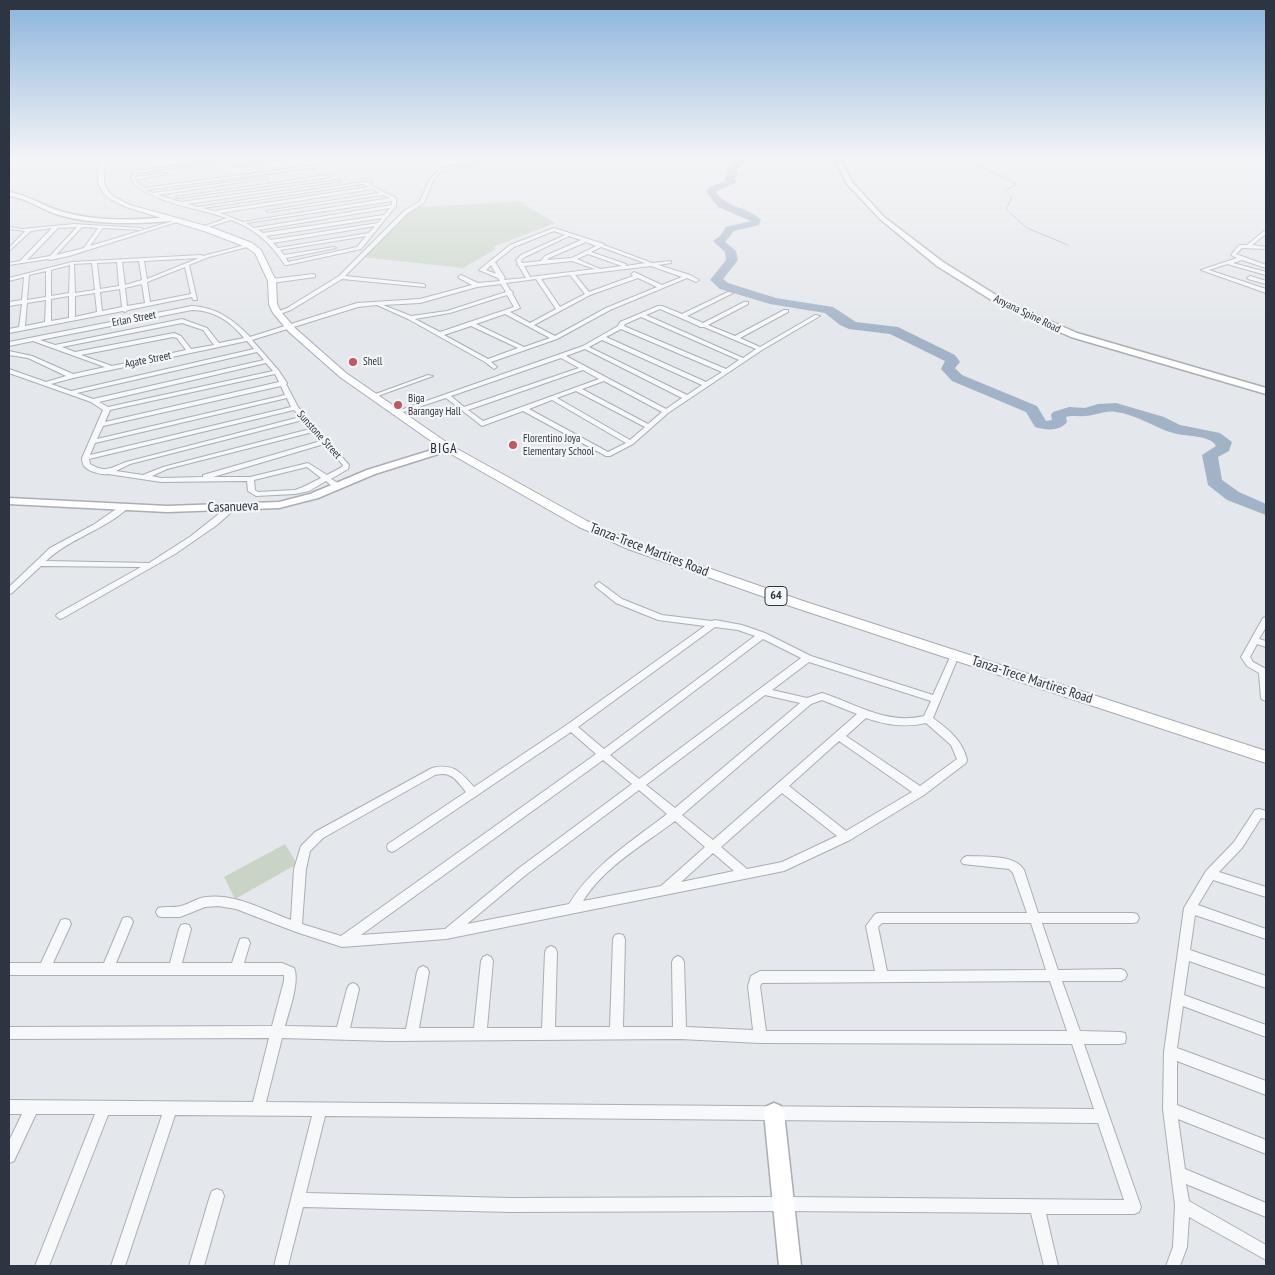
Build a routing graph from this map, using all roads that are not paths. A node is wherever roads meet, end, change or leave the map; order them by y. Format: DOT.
graph roads {
  1 [pos="86,216"];
  2 [pos="162,216"];
  3 [pos="229,216"];
  4 [pos="282,216"];
  5 [pos="330,216"];
  6 [pos="382,216"];
  7 [pos="385,216"];
  8 [pos="402,216"];
  9 [pos="881,216"];
  10 [pos="888,216"];
  11 [pos="235,218"];
  12 [pos="272,218"];
  13 [pos="174,220"];
  14 [pos="245,222"];
  15 [pos="379,224"];
  16 [pos="80,226"];
  17 [pos="56,227"];
  18 [pos="100,227"];
  19 [pos="9,228"];
  20 [pos="126,228"];
  21 [pos="146,229"];
  22 [pos="207,229"];
  23 [pos="254,229"];
  24 [pos="30,230"];
  25 [pos="1266,232"];
  26 [pos="371,234"];
  27 [pos="570,234"];
  28 [pos="262,235"];
  29 [pos="121,237"];
  30 [pos="586,240"];
  31 [pos="269,242"];
  32 [pos="249,245"];
  33 [pos="602,245"];
  34 [pos="1247,247"];
  35 [pos="1266,248"];
  36 [pos="278,249"];
  37 [pos="9,250"];
  38 [pos="85,250"];
  39 [pos="586,252"];
  40 [pos="207,256"];
  41 [pos="50,259"];
  42 [pos="141,259"];
  43 [pos="573,259"];
  44 [pos="1242,260"];
  45 [pos="119,261"];
  46 [pos="94,262"];
  47 [pos="492,262"];
  48 [pos="542,262"];
  49 [pos="669,262"];
  50 [pos="1227,262"];
  51 [pos="21,263"];
  52 [pos="72,263"];
  53 [pos="654,263"];
  54 [pos="1266,263"];
  55 [pos="9,264"];
  56 [pos="187,265"];
  57 [pos="519,265"];
  58 [pos="628,266"];
  59 [pos="1266,267"];
  60 [pos="617,268"];
  61 [pos="49,269"];
  62 [pos="600,270"];
  63 [pos="27,274"];
  64 [pos="572,274"];
  65 [pos="1266,274"];
  66 [pos="313,276"];
  67 [pos="637,276"];
  68 [pos="688,276"];
  69 [pos="341,277"];
  70 [pos="461,277"];
  71 [pos="538,278"];
  72 [pos="1250,278"];
  73 [pos="9,279"];
  74 [pos="529,279"];
  75 [pos="503,280"];
  76 [pos="696,280"];
  77 [pos="272,281"];
  78 [pos="144,282"];
  79 [pos="1266,283"];
  80 [pos="477,285"];
  81 [pos="423,286"];
  82 [pos="122,287"];
  83 [pos="662,287"];
  84 [pos="96,291"];
  85 [pos="1266,291"];
  86 [pos="510,292"];
  87 [pos="730,293"];
  88 [pos="588,294"];
  89 [pos="72,295"];
  90 [pos="195,297"];
  91 [pos="49,298"];
  92 [pos="25,302"];
  93 [pos="746,303"];
  94 [pos="9,304"];
  95 [pos="377,304"];
  96 [pos="148,305"];
  97 [pos="558,308"];
  98 [pos="125,310"];
  99 [pos="786,311"];
  100 [pos="506,312"];
  101 [pos="277,313"];
  102 [pos="100,314"];
  103 [pos="641,314"];
  104 [pos="681,316"];
  105 [pos="817,316"];
  106 [pos="410,318"];
  107 [pos="72,319"];
  108 [pos="48,324"];
  109 [pos="472,324"];
  110 [pos="530,325"];
  111 [pos="702,326"];
  112 [pos="621,327"];
  113 [pos="22,328"];
  114 [pos="291,329"];
  115 [pos="9,331"];
  116 [pos="441,334"];
  117 [pos="554,338"];
  118 [pos="603,338"];
  119 [pos="736,338"];
  120 [pos="33,339"];
  121 [pos="249,339"];
  122 [pos="9,344"];
  123 [pos="218,346"];
  124 [pos="55,347"];
  125 [pos="585,347"];
  126 [pos="524,349"];
  127 [pos="760,349"];
  128 [pos="259,350"];
  129 [pos="190,352"];
  130 [pos="9,353"];
  131 [pos="75,354"];
  132 [pos="561,356"];
  133 [pos="744,360"];
  134 [pos="268,361"];
  135 [pos="487,361"];
  136 [pos="494,367"];
  137 [pos="112,368"];
  138 [pos="584,368"];
  139 [pos="9,371"];
  140 [pos="277,372"];
  141 [pos="727,372"];
  142 [pos="72,376"];
  143 [pos="430,376"];
  144 [pos="604,379"];
  145 [pos="284,383"];
  146 [pos="48,384"];
  147 [pos="707,385"];
  148 [pos="576,389"];
  149 [pos="1266,390"];
  150 [pos="70,393"];
  151 [pos="287,396"];
  152 [pos="373,396"];
  153 [pos="446,396"];
  154 [pos="552,398"];
  155 [pos="687,398"];
  156 [pos="93,401"];
  157 [pos="295,408"];
  158 [pos="524,408"];
  159 [pos="464,409"];
  160 [pos="107,410"];
  161 [pos="666,412"];
  162 [pos="396,414"];
  163 [pos="304,418"];
  164 [pos="99,424"];
  165 [pos="649,427"];
  166 [pos="315,430"];
  167 [pos="90,442"];
  168 [pos="325,442"];
  169 [pos="631,443"];
  170 [pos="448,448"];
  171 [pos="86,458"];
  172 [pos="105,473"];
  173 [pos="142,478"];
  174 [pos="198,479"];
  175 [pos="250,479"];
  176 [pos="327,479"];
  177 [pos="336,486"];
  178 [pos="9,501"];
  179 [pos="125,507"];
  180 [pos="233,507"];
  181 [pos="39,563"];
  182 [pos="151,565"];
  183 [pos="599,585"];
  184 [pos="9,591"];
  185 [pos="60,616"];
  186 [pos="1266,620"];
  187 [pos="715,623"];
  188 [pos="762,636"];
  189 [pos="1255,641"];
  190 [pos="1266,644"];
  191 [pos="955,654"];
  192 [pos="808,658"];
  193 [pos="1264,672"];
  194 [pos="763,691"];
  195 [pos="1266,698"];
  196 [pos="937,700"];
  197 [pos="808,702"];
  198 [pos="865,713"];
  199 [pos="928,719"];
  200 [pos="571,727"];
  201 [pos="839,736"];
  202 [pos="604,754"];
  203 [pos="1266,757"];
  204 [pos="639,784"];
  205 [pos="782,787"];
  206 [pos="473,792"];
  207 [pos="920,792"];
  208 [pos="675,814"];
  209 [pos="1266,815"];
  210 [pos="846,837"];
  211 [pos="392,847"];
  212 [pos="713,847"];
  213 [pos="967,861"];
  214 [pos="744,873"];
  215 [pos="1210,874"];
  216 [pos="664,890"];
  217 [pos="1266,892"];
  218 [pos="572,908"];
  219 [pos="1190,908"];
  220 [pos="162,912"];
  221 [pos="1034,916"];
  222 [pos="1133,918"];
  223 [pos="127,922"];
  224 [pos="65,924"];
  225 [pos="296,927"];
  226 [pos="185,929"];
  227 [pos="446,934"];
  228 [pos="1266,934"];
  229 [pos="619,939"];
  230 [pos="342,942"];
  231 [pos="244,943"];
  232 [pos="552,952"];
  233 [pos="1184,954"];
  234 [pos="488,961"];
  235 [pos="678,962"];
  236 [pos="9,969"];
  237 [pos="44,969"];
  238 [pos="108,969"];
  239 [pos="174,969"];
  240 [pos="236,969"];
  241 [pos="423,972"];
  242 [pos="1054,975"];
  243 [pos="1121,975"];
  244 [pos="882,976"];
  245 [pos="1266,982"];
  246 [pos="354,989"];
  247 [pos="1177,998"];
  248 [pos="1266,1031"];
  249 [pos="277,1032"];
  250 [pos="9,1033"];
  251 [pos="548,1033"];
  252 [pos="616,1033"];
  253 [pos="680,1033"];
  254 [pos="342,1034"];
  255 [pos="411,1034"];
  256 [pos="480,1034"];
  257 [pos="760,1037"];
  258 [pos="1076,1038"];
  259 [pos="1120,1038"];
  260 [pos="1170,1052"];
  261 [pos="1266,1088"];
  262 [pos="9,1107"];
  263 [pos="32,1108"];
  264 [pos="104,1108"];
  265 [pos="171,1108"];
  266 [pos="258,1109"];
  267 [pos="1170,1109"];
  268 [pos="320,1110"];
  269 [pos="774,1113"];
  270 [pos="1103,1116"];
  271 [pos="1266,1147"];
  272 [pos="9,1156"];
  273 [pos="1178,1173"];
  274 [pos="217,1196"];
  275 [pos="298,1200"];
  276 [pos="783,1204"];
  277 [pos="1182,1205"];
  278 [pos="1037,1206"];
  279 [pos="1266,1210"];
  280 [pos="1266,1253"];
  281 [pos="42,1266"];
  282 [pos="118,1266"];
  283 [pos="196,1266"];
  284 [pos="281,1266"];
  285 [pos="790,1266"];
  286 [pos="1052,1266"];
  287 [pos="1173,1266"];
  1 -- 13 [label="main road"];
  2 -- 13 [label="main road"];
  3 -- 11 [label="street"];
  4 -- 12 [label="street"];
  5 -- 23 [label="street"];
  6 -- 28 [label="street"];
  7 -- 15 [label="street"];
  8 -- 69 [label="street"];
  9 -- 149 [label="main road, Anyana Spine Road"];
  10 -- 149 [label="main road, Anyana Spine Road"];
  11 -- 14 [label="street"];
  11 -- 22 [label="street"];
  12 -- 14 [label="street"];
  13 -- 21 [label="street"];
  13 -- 22 [label="main road"];
  14 -- 23 [label="street"];
  15 -- 26 [label="street"];
  15 -- 31 [label="street"];
  16 -- 17 [label="street"];
  16 -- 18 [label="street"];
  16 -- 41 [label="street"];
  17 -- 24 [label="street"];
  17 -- 51 [label="street"];
  18 -- 20 [label="street"];
  18 -- 38 [label="street"];
  19 -- 24 [label="street"];
  20 -- 21 [label="street"];
  20 -- 29 [label="street"];
  21 -- 29 [label="street"];
  22 -- 32 [label="main road"];
  23 -- 28 [label="street"];
  24 -- 37 [label="street"];
  25 -- 34 [label="street"];
  26 -- 36 [label="street"];
  26 -- 36 [label="street"];
  27 -- 30 [label="street"];
  27 -- 47 [label="street"];
  27 -- 57 [label="street"];
  28 -- 31 [label="street"];
  29 -- 38 [label="street"];
  30 -- 33 [label="street"];
  30 -- 48 [label="street"];
  31 -- 36 [label="street"];
  32 -- 40 [label="street"];
  32 -- 77 [label="main road, Tanza-Trece Martires Road / 64"];
  33 -- 39 [label="street"];
  33 -- 53 [label="street"];
  34 -- 35 [label="street"];
  34 -- 44 [label="street"];
  38 -- 41 [label="street"];
  39 -- 43 [label="street"];
  39 -- 58 [label="street"];
  40 -- 42 [label="street"];
  40 -- 56 [label="street"];
  41 -- 51 [label="street"];
  42 -- 45 [label="street"];
  42 -- 78 [label="street"];
  43 -- 48 [label="street"];
  43 -- 62 [label="street"];
  44 -- 50 [label="street"];
  44 -- 54 [label="street"];
  44 -- 59 [label="street"];
  45 -- 46 [label="street"];
  45 -- 82 [label="street"];
  46 -- 52 [label="street"];
  46 -- 84 [label="street"];
  47 -- 75 [label="street"];
  47 -- 75 [label="street"];
  48 -- 57 [label="street"];
  49 -- 53 [label="street"];
  50 -- 65 [label="street"];
  50 -- 85 [label="street"];
  51 -- 55 [label="street"];
  52 -- 61 [label="street"];
  52 -- 89 [label="street"];
  53 -- 58 [label="street"];
  53 -- 68 [label="street"];
  56 -- 78 [label="street"];
  56 -- 90 [label="street"];
  57 -- 74 [label="street"];
  58 -- 60 [label="street"];
  60 -- 62 [label="street"];
  60 -- 67 [label="street"];
  61 -- 63 [label="street"];
  61 -- 91 [label="street"];
  62 -- 64 [label="street"];
  63 -- 73 [label="street"];
  63 -- 92 [label="street"];
  64 -- 71 [label="street"];
  64 -- 88 [label="street"];
  66 -- 77 [label="street"];
  67 -- 83 [label="street"];
  67 -- 88 [label="street"];
  68 -- 76 [label="street"];
  68 -- 83 [label="street"];
  69 -- 81 [label="street"];
  69 -- 101 [label="street"];
  70 -- 80 [label="street"];
  71 -- 74 [label="street"];
  71 -- 97 [label="street"];
  72 -- 79 [label="street"];
  74 -- 75 [label="street"];
  75 -- 80 [label="street"];
  75 -- 86 [label="street"];
  77 -- 101 [label="main road, Tanza-Trece Martires Road / 64"];
  78 -- 82 [label="street"];
  78 -- 96 [label="street"];
  80 -- 95 [label="street"];
  82 -- 84 [label="street"];
  82 -- 98 [label="street"];
  83 -- 117 [label="street"];
  84 -- 89 [label="street"];
  84 -- 102 [label="street"];
  86 -- 100 [label="street"];
  86 -- 106 [label="street"];
  87 -- 104 [label="street"];
  88 -- 97 [label="street"];
  89 -- 91 [label="street"];
  89 -- 107 [label="street"];
  90 -- 96 [label="street"];
  91 -- 92 [label="street"];
  91 -- 108 [label="street"];
  92 -- 94 [label="street"];
  92 -- 113 [label="street"];
  93 -- 111 [label="street"];
  95 -- 106 [label="street"];
  95 -- 114 [label="street"];
  96 -- 98 [label="street"];
  97 -- 110 [label="street"];
  98 -- 102 [label="street"];
  99 -- 119 [label="street"];
  100 -- 109 [label="street"];
  100 -- 110 [label="street"];
  101 -- 114 [label="main road, Tanza-Trece Martires Road / 64"];
  102 -- 107 [label="street"];
  103 -- 104 [label="street"];
  103 -- 112 [label="street"];
  103 -- 133 [label="street"];
  104 -- 111 [label="street"];
  105 -- 127 [label="street"];
  106 -- 116 [label="street"];
  107 -- 108 [label="street"];
  108 -- 113 [label="street"];
  109 -- 116 [label="street"];
  109 -- 126 [label="street"];
  110 -- 117 [label="street"];
  111 -- 119 [label="street"];
  112 -- 118 [label="street"];
  112 -- 141 [label="street"];
  113 -- 115 [label="street"];
  114 -- 121 [label="street"];
  114 -- 152 [label="main road, Tanza-Trece Martires Road / 64"];
  116 -- 135 [label="street"];
  117 -- 126 [label="street"];
  118 -- 125 [label="street"];
  118 -- 147 [label="street"];
  119 -- 127 [label="street"];
  120 -- 121 [label="street, Erlan Street"];
  120 -- 122 [label="street, Erlan Street"];
  120 -- 124 [label="street"];
  121 -- 123 [label="street, Agate Street"];
  121 -- 128 [label="street"];
  123 -- 124 [label="street"];
  123 -- 129 [label="street, Agate Street"];
  124 -- 131 [label="street"];
  125 -- 132 [label="street"];
  125 -- 155 [label="street"];
  126 -- 135 [label="street"];
  127 -- 133 [label="street"];
  128 -- 134 [label="street"];
  128 -- 150 [label="street"];
  129 -- 131 [label="street"];
  129 -- 137 [label="street, Agate Street"];
  130 -- 142 [label="street"];
  131 -- 137 [label="street"];
  132 -- 138 [label="street"];
  132 -- 153 [label="street"];
  133 -- 141 [label="street"];
  134 -- 140 [label="street"];
  134 -- 156 [label="street"];
  135 -- 136 [label="street"];
  137 -- 142 [label="street, Agate Street"];
  138 -- 144 [label="street"];
  138 -- 159 [label="street"];
  139 -- 146 [label="street"];
  140 -- 145 [label="street"];
  140 -- 160 [label="street"];
  141 -- 147 [label="street"];
  142 -- 146 [label="street, Agate Street"];
  143 -- 152 [label="street"];
  144 -- 148 [label="street"];
  144 -- 161 [label="street"];
  145 -- 151 [label="street, Sunstone Street"];
  145 -- 164 [label="street"];
  146 -- 150 [label="street"];
  147 -- 155 [label="street"];
  148 -- 154 [label="street"];
  148 -- 165 [label="street"];
  150 -- 156 [label="street"];
  151 -- 157 [label="street, Sunstone Street"];
  151 -- 167 [label="street"];
  152 -- 162 [label="main road, Tanza-Trece Martires Road / 64"];
  153 -- 159 [label="street"];
  153 -- 162 [label="street"];
  154 -- 158 [label="street"];
  154 -- 169 [label="street"];
  155 -- 161 [label="street"];
  156 -- 160 [label="street"];
  157 -- 163 [label="street, Sunstone Street"];
  157 -- 171 [label="street"];
  158 -- 159 [label="street"];
  158 -- 169 [label="street"];
  160 -- 164 [label="street"];
  161 -- 165 [label="street"];
  162 -- 170 [label="main road, Tanza-Trece Martires Road / 64"];
  163 -- 166 [label="street, Sunstone Street"];
  163 -- 172 [label="street"];
  164 -- 167 [label="street"];
  165 -- 169 [label="street"];
  166 -- 168 [label="street, Sunstone Street"];
  166 -- 173 [label="street"];
  167 -- 171 [label="street"];
  168 -- 174 [label="street"];
  168 -- 176 [label="street, Sunstone Street"];
  170 -- 177 [label="main road, Casanueva"];
  170 -- 191 [label="main road, Tanza-Trece Martires Road / 64"];
  171 -- 172 [label="street"];
  172 -- 173 [label="street"];
  173 -- 174 [label="street"];
  174 -- 175 [label="street"];
  175 -- 176 [label="street"];
  175 -- 176 [label="street"];
  176 -- 177 [label="street"];
  177 -- 180 [label="main road, Casanueva"];
  178 -- 179 [label="main road, Casanueva"];
  179 -- 180 [label="main road, Casanueva"];
  179 -- 181 [label="street"];
  180 -- 182 [label="street"];
  181 -- 182 [label="street"];
  181 -- 184 [label="street"];
  182 -- 185 [label="street"];
  183 -- 187 [label="street"];
  186 -- 189 [label="street"];
  187 -- 188 [label="street"];
  187 -- 200 [label="street"];
  188 -- 192 [label="street"];
  188 -- 202 [label="street"];
  189 -- 190 [label="street"];
  189 -- 193 [label="street"];
  191 -- 196 [label="street"];
  191 -- 203 [label="main road, Tanza-Trece Martires Road / 64"];
  192 -- 194 [label="street"];
  192 -- 196 [label="street"];
  193 -- 195 [label="street"];
  194 -- 197 [label="street"];
  194 -- 204 [label="street"];
  196 -- 199 [label="street"];
  197 -- 198 [label="street"];
  197 -- 208 [label="street"];
  198 -- 199 [label="street"];
  198 -- 201 [label="street"];
  199 -- 207 [label="street"];
  200 -- 202 [label="street"];
  200 -- 206 [label="street"];
  201 -- 205 [label="street"];
  201 -- 207 [label="street"];
  202 -- 204 [label="street"];
  202 -- 230 [label="street"];
  204 -- 208 [label="street"];
  204 -- 227 [label="street"];
  205 -- 210 [label="street"];
  205 -- 212 [label="street"];
  206 -- 211 [label="street"];
  206 -- 225 [label="street"];
  207 -- 210 [label="street"];
  208 -- 212 [label="street"];
  208 -- 218 [label="street"];
  209 -- 215 [label="street"];
  210 -- 214 [label="street"];
  212 -- 214 [label="street"];
  212 -- 216 [label="street"];
  213 -- 221 [label="street"];
  214 -- 216 [label="street"];
  215 -- 217 [label="street"];
  215 -- 219 [label="street"];
  216 -- 218 [label="street"];
  218 -- 227 [label="street"];
  219 -- 228 [label="street"];
  219 -- 233 [label="street"];
  220 -- 225 [label="street"];
  221 -- 222 [label="street"];
  221 -- 242 [label="street"];
  221 -- 244 [label="street"];
  223 -- 238 [label="street"];
  224 -- 237 [label="street"];
  225 -- 230 [label="street"];
  226 -- 239 [label="street"];
  227 -- 230 [label="street"];
  229 -- 252 [label="street"];
  231 -- 240 [label="street"];
  232 -- 251 [label="street"];
  233 -- 245 [label="street"];
  233 -- 247 [label="street"];
  234 -- 256 [label="street"];
  235 -- 253 [label="street"];
  236 -- 237 [label="street"];
  237 -- 238 [label="street"];
  238 -- 239 [label="street"];
  239 -- 240 [label="street"];
  240 -- 249 [label="street"];
  241 -- 255 [label="street"];
  242 -- 243 [label="street"];
  242 -- 244 [label="street"];
  242 -- 258 [label="street"];
  244 -- 257 [label="street"];
  246 -- 254 [label="street"];
  247 -- 248 [label="street"];
  247 -- 260 [label="street"];
  249 -- 250 [label="street"];
  249 -- 254 [label="street"];
  249 -- 266 [label="street"];
  251 -- 252 [label="street"];
  251 -- 256 [label="street"];
  252 -- 253 [label="street"];
  253 -- 257 [label="street"];
  254 -- 255 [label="street"];
  255 -- 256 [label="street"];
  257 -- 258 [label="street"];
  258 -- 259 [label="street"];
  258 -- 270 [label="street"];
  260 -- 261 [label="street"];
  260 -- 267 [label="street"];
  262 -- 263 [label="street"];
  263 -- 264 [label="street"];
  263 -- 272 [label="street"];
  264 -- 265 [label="street"];
  264 -- 281 [label="street"];
  265 -- 266 [label="street"];
  265 -- 282 [label="street"];
  266 -- 268 [label="street"];
  267 -- 271 [label="street"];
  267 -- 273 [label="street"];
  268 -- 269 [label="street"];
  268 -- 275 [label="street"];
  269 -- 270 [label="street"];
  269 -- 276 [label="main road"];
  270 -- 278 [label="street"];
  273 -- 277 [label="street"];
  273 -- 279 [label="street"];
  274 -- 283 [label="street"];
  275 -- 276 [label="street"];
  275 -- 284 [label="street"];
  276 -- 278 [label="street"];
  276 -- 285 [label="main road"];
  277 -- 280 [label="street"];
  277 -- 287 [label="street"];
  278 -- 286 [label="street"];
}
